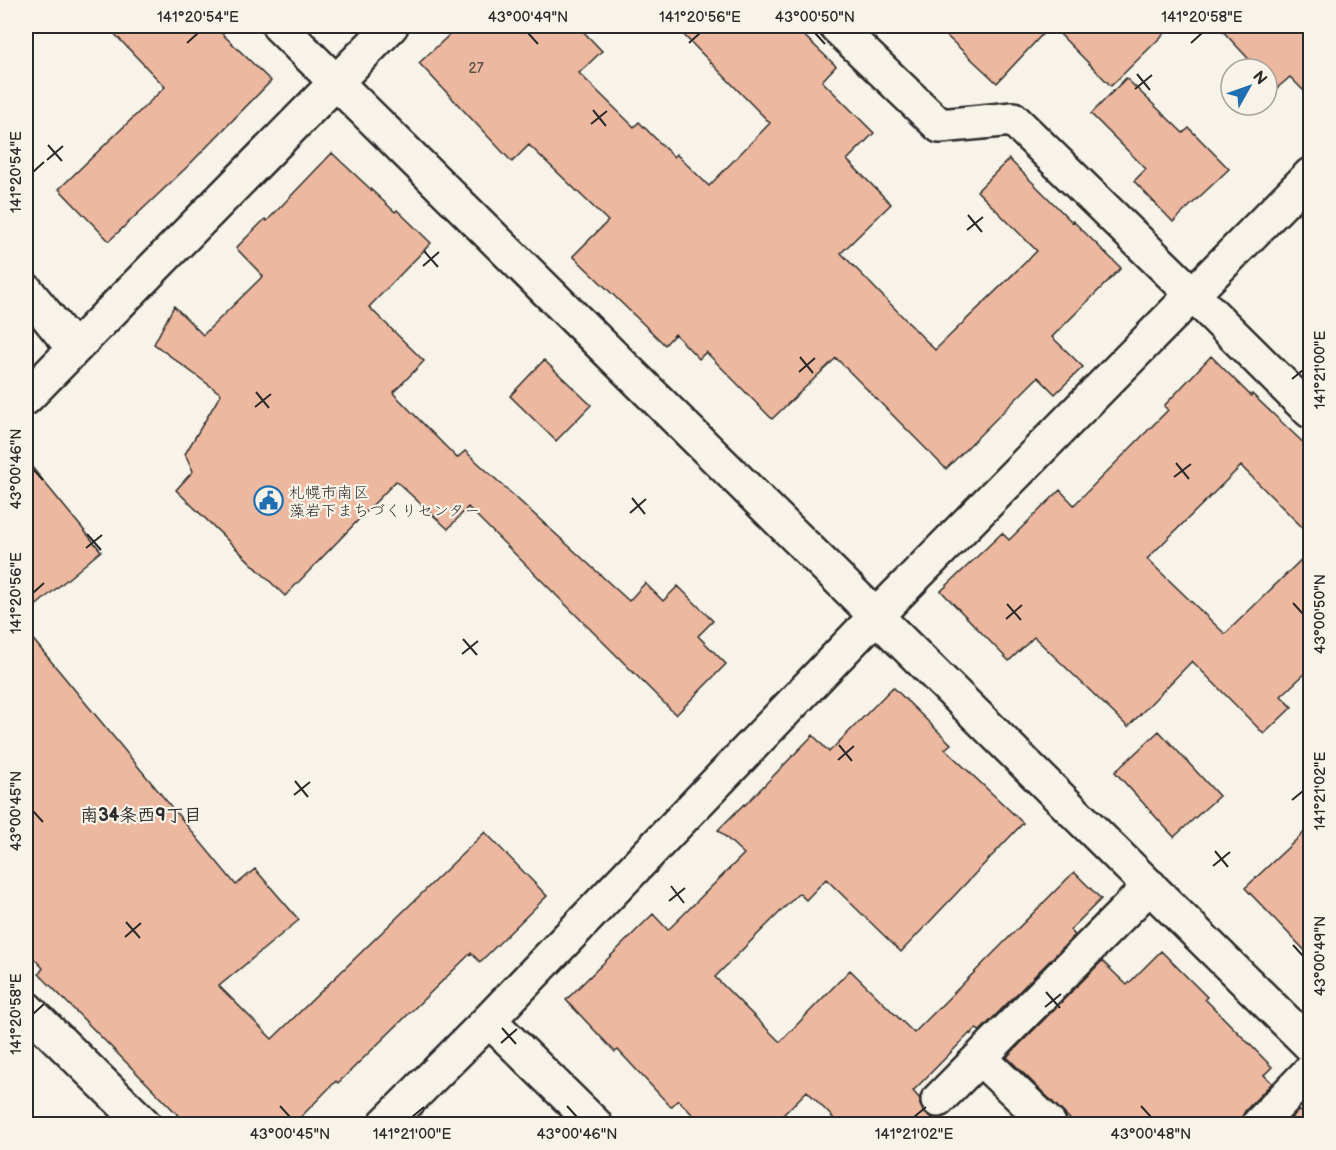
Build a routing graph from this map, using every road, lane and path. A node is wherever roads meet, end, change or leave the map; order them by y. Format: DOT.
graph roads {
  1 [pos="279,26"];
  2 [pos="391,26"];
  3 [pos="836,26"];
  4 [pos="335,81"];
  5 [pos="1311,175"];
  6 [pos="26,290"];
  7 [pos="1192,294"];
  8 [pos="74,349"];
  9 [pos="26,398"];
  10 [pos="1311,411"];
  11 [pos="876,616"];
  12 [pos="1150,886"];
  13 [pos="26,1008"];
  14 [pos="489,1020"];
  15 [pos="1311,1045"];
  16 [pos="980,1058"];
  17 [pos="1311,1071"];
  18 [pos="938,1100"];
  19 [pos="144,1125"];
  20 [pos="386,1125"];
  21 [pos="595,1125"];
  22 [pos="1048,1125"];
  23 [pos="1260,1125"];
  1 -- 4 [label="street"];
  2 -- 4 [label="street"];
  3 -- 7 [label="street"];
  4 -- 8 [label="street"];
  4 -- 11 [label="street"];
  5 -- 7 [label="street"];
  6 -- 8 [label="street"];
  7 -- 10 [label="street"];
  7 -- 11 [label="street"];
  8 -- 9 [label="street"];
  11 -- 12 [label="street"];
  11 -- 14 [label="street"];
  12 -- 15 [label="street"];
  12 -- 16 [label="street"];
  13 -- 19 [label="street"];
  14 -- 20 [label="street"];
  14 -- 21 [label="street"];
  16 -- 18 [label="street"];
  16 -- 22 [label="street"];
  17 -- 23 [label="street"];
}
